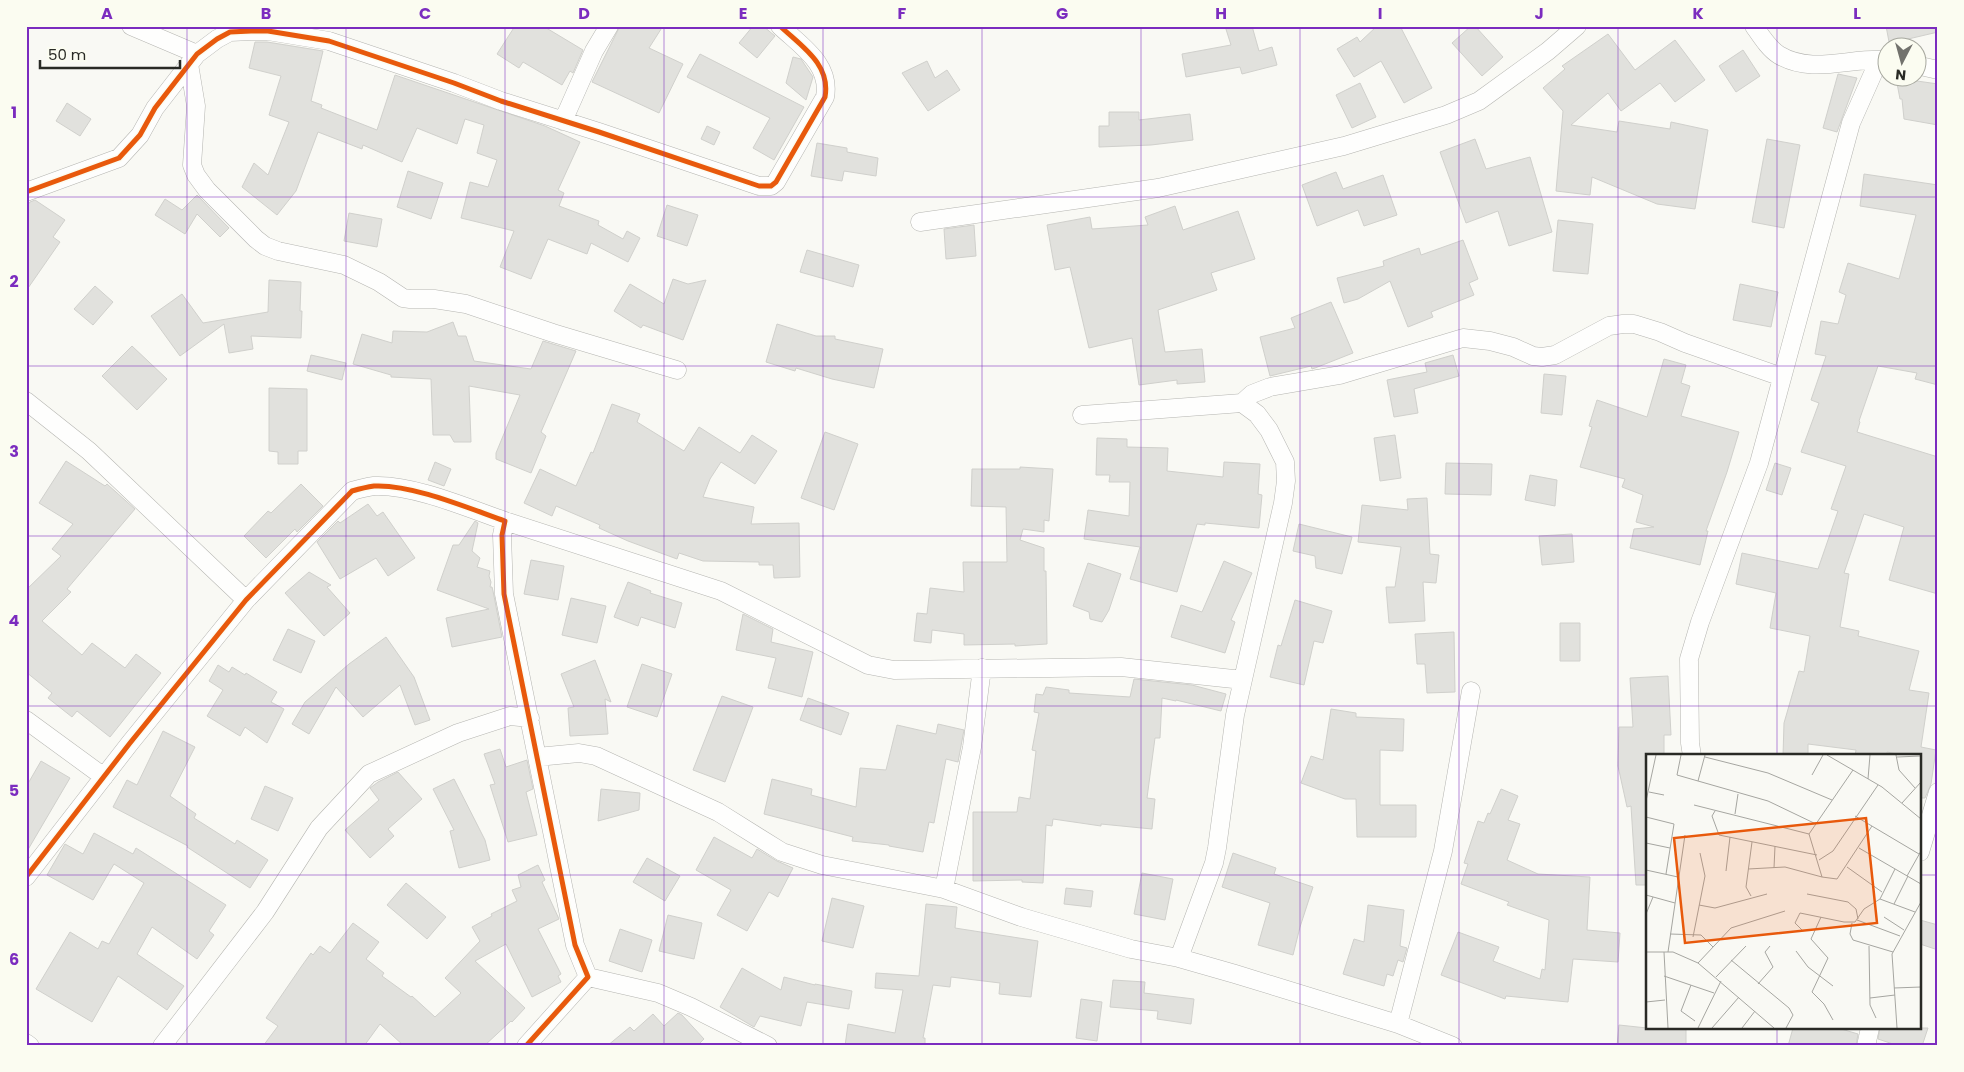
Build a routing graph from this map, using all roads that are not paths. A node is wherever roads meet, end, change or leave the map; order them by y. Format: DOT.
graph roads {
  1 [pos="131,26"];
  2 [pos="609,26"];
  3 [pos="780,26"];
  4 [pos="1577,26"];
  5 [pos="1754,26"];
  6 [pos="252,28"];
  7 [pos="193,59"];
  8 [pos="1876,60"];
  9 [pos="1876,72"];
  10 [pos="563,121"];
  11 [pos="26,192"];
  12 [pos="920,222"];
  13 [pos="677,370"];
  14 [pos="1782,376"];
  15 [pos="26,401"];
  16 [pos="1242,403"];
  17 [pos="1082,416"];
  18 [pos="504,521"];
  19 [pos="246,600"];
  20 [pos="982,668"];
  21 [pos="1243,680"];
  22 [pos="1471,691"];
  23 [pos="528,709"];
  24 [pos="26,720"];
  25 [pos="1692,754"];
  26 [pos="537,758"];
  27 [pos="104,777"];
  28 [pos="1938,792"];
  29 [pos="1922,845"];
  30 [pos="26,877"];
  31 [pos="944,889"];
  32 [pos="1179,958"];
  33 [pos="588,977"];
  34 [pos="1398,1024"];
  35 [pos="1870,1030"];
  36 [pos="26,1043"];
  37 [pos="30,1046"];
  38 [pos="162,1046"];
  39 [pos="526,1046"];
  40 [pos="768,1046"];
  41 [pos="1453,1046"];
  42 [pos="1866,1046"];
  1 -- 7 [label="street"];
  2 -- 10 [label="street"];
  3 -- 10 [label="street"];
  4 -- 12 [label="street"];
  5 -- 8 [label="street"];
  6 -- 7 [label="street"];
  6 -- 10 [label="street"];
  7 -- 11 [label="street"];
  7 -- 13 [label="street"];
  9 -- 14 [label="street"];
  14 -- 16 [label="street"];
  14 -- 25 [label="street"];
  15 -- 19 [label="street"];
  16 -- 17 [label="street"];
  16 -- 21 [label="street"];
  18 -- 19 [label="street"];
  18 -- 20 [label="street"];
  18 -- 23 [label="street"];
  19 -- 27 [label="street"];
  20 -- 21 [label="street"];
  20 -- 31 [label="street"];
  21 -- 32 [label="street"];
  22 -- 34 [label="street"];
  23 -- 26 [label="street"];
  23 -- 38 [label="street"];
  24 -- 27 [label="street"];
  26 -- 31 [label="street"];
  26 -- 33 [label="street"];
  27 -- 30 [label="street"];
  28 -- 29 [label="street"];
  31 -- 32 [label="street"];
  32 -- 34 [label="street"];
  33 -- 39 [label="street"];
  33 -- 40 [label="street"];
  34 -- 41 [label="street"];
  35 -- 42 [label="street"];
  36 -- 37 [label="street"];
}
